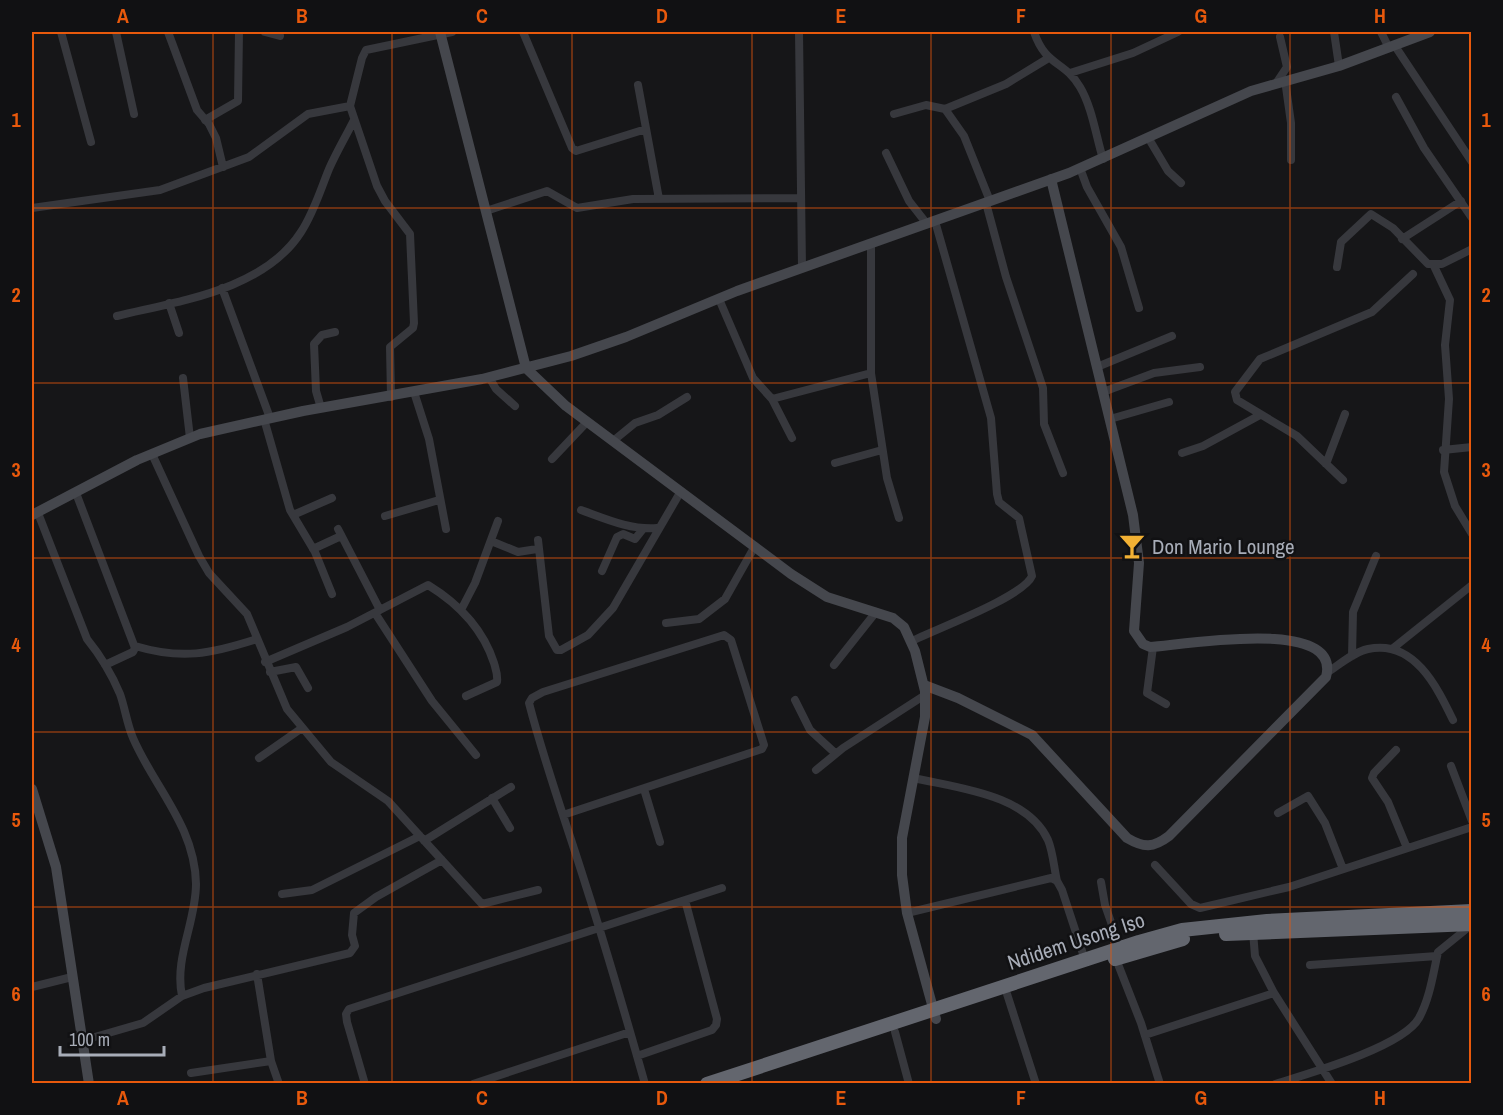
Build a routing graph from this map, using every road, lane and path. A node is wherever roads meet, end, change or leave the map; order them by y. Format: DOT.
graph roads {
  1 [pos="61,32"];
  2 [pos="116,32"];
  3 [pos="168,32"];
  4 [pos="239,32"];
  5 [pos="265,32"];
  6 [pos="452,32"];
  7 [pos="523,32"];
  8 [pos="799,32"];
  9 [pos="1034,32"];
  10 [pos="1178,32"];
  11 [pos="1334,32"];
  12 [pos="1381,32"];
  13 [pos="1430,32"];
  14 [pos="440,33"];
  15 [pos="1166,33"];
  16 [pos="280,36"];
  17 [pos="1280,37"];
  18 [pos="1392,47"];
  19 [pos="1047,59"];
  20 [pos="1339,66"];
  21 [pos="1070,73"];
  22 [pos="1281,81"];
  23 [pos="638,85"];
  24 [pos="1396,97"];
  25 [pos="350,106"];
  26 [pos="945,110"];
  27 [pos="134,114"];
  28 [pos="894,114"];
  29 [pos="205,120"];
  30 [pos="354,120"];
  31 [pos="646,129"];
  32 [pos="1149,139"];
  33 [pos="91,142"];
  34 [pos="886,153"];
  35 [pos="1103,159"];
  36 [pos="1291,160"];
  37 [pos="1472,162"];
  38 [pos="223,167"];
  39 [pos="1080,168"];
  40 [pos="1050,179"];
  41 [pos="1180,183"];
  42 [pos="800,198"];
  43 [pos="658,199"];
  44 [pos="1461,201"];
  45 [pos="988,202"];
  46 [pos="32,208"];
  47 [pos="486,211"];
  48 [pos="1472,218"];
  49 [pos="931,223"];
  50 [pos="1402,238"];
  51 [pos="870,244"];
  52 [pos="1472,249"];
  53 [pos="1434,266"];
  54 [pos="1337,267"];
  55 [pos="802,268"];
  56 [pos="1413,274"];
  57 [pos="222,288"];
  58 [pos="719,299"];
  59 [pos="169,303"];
  60 [pos="1139,308"];
  61 [pos="117,316"];
  62 [pos="335,332"];
  63 [pos="179,333"];
  64 [pos="1172,336"];
  65 [pos="1097,367"];
  66 [pos="1200,367"];
  67 [pos="526,368"];
  68 [pos="871,373"];
  69 [pos="489,377"];
  70 [pos="183,378"];
  71 [pos="414,392"];
  72 [pos="1103,392"];
  73 [pos="392,397"];
  74 [pos="687,397"];
  75 [pos="772,399"];
  76 [pos="1168,402"];
  77 [pos="515,406"];
  78 [pos="321,408"];
  79 [pos="1345,414"];
  80 [pos="1260,415"];
  81 [pos="267,419"];
  82 [pos="1110,419"];
  83 [pos="587,422"];
  84 [pos="190,438"];
  85 [pos="792,438"];
  86 [pos="613,441"];
  87 [pos="1472,447"];
  88 [pos="882,450"];
  89 [pos="1443,450"];
  90 [pos="1182,453"];
  91 [pos="152,454"];
  92 [pos="552,459"];
  93 [pos="835,463"];
  94 [pos="1326,464"];
  95 [pos="1063,473"];
  96 [pos="1342,480"];
  97 [pos="681,491"];
  98 [pos="76,492"];
  99 [pos="332,498"];
  100 [pos="439,500"];
  101 [pos="581,510"];
  102 [pos="35,514"];
  103 [pos="293,515"];
  104 [pos="385,516"];
  105 [pos="899,518"];
  106 [pos="498,521"];
  107 [pos="657,528"];
  108 [pos="643,529"];
  109 [pos="446,530"];
  110 [pos="1472,534"];
  111 [pos="491,541"];
  112 [pos="755,546"];
  113 [pos="313,549"];
  114 [pos="1376,556"];
  115 [pos="602,571"];
  116 [pos="1472,585"];
  117 [pos="332,594"];
  118 [pos="461,610"];
  119 [pos="377,611"];
  120 [pos="876,612"];
  121 [pos="666,623"];
  122 [pos="257,639"];
  123 [pos="912,641"];
  124 [pos="135,646"];
  125 [pos="1153,647"];
  126 [pos="1392,649"];
  127 [pos="1352,657"];
  128 [pos="265,662"];
  129 [pos="105,664"];
  130 [pos="834,665"];
  131 [pos="270,672"];
  132 [pos="1328,672"];
  133 [pos="308,688"];
  134 [pos="924,691"];
  135 [pos="466,696"];
  136 [pos="795,700"];
  137 [pos="1166,704"];
  138 [pos="1453,720"];
  139 [pos="302,728"];
  140 [pos="1396,750"];
  141 [pos="835,753"];
  142 [pos="476,755"];
  143 [pos="259,758"];
  144 [pos="1451,766"];
  145 [pos="816,770"];
  146 [pos="914,778"];
  147 [pos="511,787"];
  148 [pos="32,789"];
  149 [pos="644,789"];
  150 [pos="492,798"];
  151 [pos="34,802"];
  152 [pos="1278,813"];
  153 [pos="563,814"];
  154 [pos="1472,821"];
  155 [pos="1472,827"];
  156 [pos="510,828"];
  157 [pos="422,838"];
  158 [pos="660,842"];
  159 [pos="1407,848"];
  160 [pos="442,861"];
  161 [pos="1155,865"];
  162 [pos="1343,869"];
  163 [pos="1057,881"];
  164 [pos="1101,882"];
  165 [pos="722,888"];
  166 [pos="538,890"];
  167 [pos="282,894"];
  168 [pos="685,900"];
  169 [pos="1472,911"];
  170 [pos="908,913"];
  171 [pos="1472,924"];
  172 [pos="600,929"];
  173 [pos="1253,932"];
  174 [pos="1118,953"];
  175 [pos="1437,956"];
  176 [pos="1085,960"];
  177 [pos="1310,965"];
  178 [pos="257,974"];
  179 [pos="72,977"];
  180 [pos="32,987"];
  181 [pos="1274,993"];
  182 [pos="1007,994"];
  183 [pos="182,996"];
  184 [pos="934,1015"];
  185 [pos="630,1032"];
  186 [pos="895,1032"];
  187 [pos="1145,1035"];
  188 [pos="81,1041"];
  189 [pos="637,1056"];
  190 [pos="270,1060"];
  191 [pos="1321,1070"];
  192 [pos="191,1073"];
  193 [pos="89,1083"];
  194 [pos="279,1083"];
  195 [pos="365,1083"];
  196 [pos="473,1083"];
  197 [pos="645,1083"];
  198 [pos="707,1083"];
  199 [pos="734,1083"];
  200 [pos="909,1083"];
  201 [pos="1036,1083"];
  202 [pos="1160,1083"];
  203 [pos="1275,1083"];
  204 [pos="1332,1083"];
  1 -- 33 [label="street"];
  2 -- 27 [label="street"];
  3 -- 29 [label="street"];
  4 -- 29 [label="street"];
  5 -- 16 [label="street"];
  6 -- 14 [label="street"];
  7 -- 31 [label="street"];
  8 -- 42 [label="street"];
  9 -- 19 [label="street"];
  10 -- 15 [label="street"];
  11 -- 20 [label="street"];
  12 -- 18 [label="street"];
  13 -- 18 [label="street"];
  14 -- 25 [label="street"];
  14 -- 47 [label="street"];
  15 -- 21 [label="street"];
  17 -- 22 [label="street"];
  18 -- 20 [label="street"];
  18 -- 37 [label="street"];
  19 -- 21 [label="street"];
  19 -- 26 [label="street"];
  20 -- 22 [label="street"];
  21 -- 35 [label="street"];
  22 -- 32 [label="street"];
  22 -- 36 [label="street"];
  23 -- 31 [label="street"];
  24 -- 44 [label="street"];
  25 -- 30 [label="street"];
  25 -- 38 [label="street"];
  26 -- 28 [label="street"];
  26 -- 45 [label="street"];
  29 -- 38 [label="street"];
  30 -- 57 [label="street"];
  30 -- 73 [label="street"];
  31 -- 43 [label="street"];
  32 -- 35 [label="street"];
  32 -- 41 [label="street"];
  34 -- 49 [label="street"];
  35 -- 39 [label="street"];
  38 -- 46 [label="street"];
  39 -- 40 [label="street"];
  39 -- 60 [label="street"];
  40 -- 45 [label="street"];
  40 -- 65 [label="street"];
  42 -- 43 [label="street"];
  42 -- 55 [label="street"];
  43 -- 47 [label="street"];
  44 -- 48 [label="street"];
  44 -- 50 [label="street"];
  45 -- 49 [label="street"];
  45 -- 95 [label="street"];
  47 -- 67 [label="street"];
  49 -- 51 [label="street"];
  49 -- 123 [label="street"];
  50 -- 53 [label="street"];
  50 -- 54 [label="street"];
  51 -- 55 [label="street"];
  51 -- 68 [label="street"];
  52 -- 53 [label="street"];
  53 -- 89 [label="street"];
  55 -- 58 [label="street"];
  56 -- 80 [label="street"];
  57 -- 59 [label="street"];
  57 -- 81 [label="street"];
  58 -- 67 [label="street"];
  58 -- 75 [label="street"];
  59 -- 61 [label="street"];
  59 -- 63 [label="street"];
  62 -- 78 [label="street"];
  64 -- 65 [label="street"];
  65 -- 72 [label="street"];
  66 -- 72 [label="street"];
  67 -- 69 [label="street"];
  67 -- 83 [label="street"];
  68 -- 75 [label="street"];
  68 -- 88 [label="street"];
  69 -- 71 [label="street"];
  69 -- 77 [label="street"];
  70 -- 84 [label="street"];
  71 -- 73 [label="street"];
  71 -- 100 [label="street"];
  72 -- 82 [label="street"];
  73 -- 78 [label="street"];
  74 -- 86 [label="street"];
  75 -- 85 [label="street"];
  76 -- 82 [label="street"];
  78 -- 81 [label="street"];
  79 -- 94 [label="street"];
  80 -- 90 [label="street"];
  80 -- 94 [label="street"];
  81 -- 84 [label="street"];
  81 -- 103 [label="street"];
  82 -- 125 [label="street"];
  83 -- 86 [label="street"];
  83 -- 92 [label="street"];
  84 -- 91 [label="street"];
  86 -- 97 [label="street"];
  87 -- 89 [label="street"];
  88 -- 93 [label="street"];
  88 -- 105 [label="street"];
  89 -- 110 [label="street"];
  91 -- 98 [label="street"];
  91 -- 122 [label="street"];
  94 -- 96 [label="street"];
  97 -- 107 [label="street"];
  97 -- 112 [label="street"];
  98 -- 102 [label="street"];
  98 -- 124 [label="street"];
  99 -- 103 [label="street"];
  100 -- 104 [label="street"];
  100 -- 109 [label="street"];
  101 -- 108 [label="street"];
  102 -- 129 [label="street"];
  103 -- 113 [label="street"];
  106 -- 111 [label="street"];
  107 -- 108 [label="street"];
  107 -- 111 [label="street"];
  108 -- 115 [label="street"];
  111 -- 118 [label="street"];
  112 -- 120 [label="street"];
  112 -- 121 [label="street"];
  113 -- 117 [label="street"];
  113 -- 119 [label="street"];
  114 -- 127 [label="street"];
  116 -- 126 [label="street"];
  118 -- 119 [label="street"];
  118 -- 135 [label="street"];
  119 -- 128 [label="street"];
  119 -- 142 [label="street"];
  120 -- 123 [label="street"];
  120 -- 130 [label="street"];
  122 -- 124 [label="street"];
  122 -- 128 [label="street"];
  123 -- 134 [label="street"];
  124 -- 129 [label="street"];
  125 -- 132 [label="street"];
  125 -- 137 [label="street"];
  126 -- 127 [label="street"];
  126 -- 138 [label="street"];
  127 -- 132 [label="street"];
  128 -- 131 [label="street"];
  129 -- 183 [label="street"];
  131 -- 133 [label="street"];
  131 -- 139 [label="street"];
  132 -- 134 [label="street"];
  134 -- 141 [label="street"];
  134 -- 146 [label="street"];
  136 -- 141 [label="street"];
  139 -- 143 [label="street"];
  139 -- 157 [label="street"];
  140 -- 159 [label="street"];
  141 -- 145 [label="street"];
  144 -- 154 [label="street"];
  146 -- 163 [label="street"];
  146 -- 170 [label="street"];
  147 -- 150 [label="street"];
  148 -- 151 [label="street"];
  149 -- 153 [label="street"];
  149 -- 153 [label="street"];
  149 -- 158 [label="street"];
  150 -- 156 [label="street"];
  150 -- 157 [label="street"];
  151 -- 179 [label="street"];
  152 -- 162 [label="street"];
  153 -- 172 [label="street"];
  155 -- 159 [label="street"];
  157 -- 160 [label="street"];
  157 -- 167 [label="street"];
  159 -- 162 [label="street"];
  160 -- 166 [label="street"];
  160 -- 178 [label="street"];
  161 -- 162 [label="street"];
  163 -- 170 [label="street"];
  163 -- 176 [label="street"];
  164 -- 174 [label="street"];
  165 -- 168 [label="street"];
  168 -- 172 [label="street"];
  168 -- 189 [label="street"];
  169 -- 174 [label="highway, Ndidem Usong Iso"];
  170 -- 184 [label="street"];
  171 -- 173 [label="highway, Ndidem Usong Iso"];
  171 -- 175 [label="street"];
  172 -- 185 [label="street"];
  172 -- 195 [label="street"];
  173 -- 174 [label="highway, Ndidem Usong Iso"];
  173 -- 181 [label="street"];
  174 -- 176 [label="highway, Ndidem Usong Iso"];
  174 -- 182 [label="highway, Ndidem Usong Iso"];
  174 -- 187 [label="street"];
  175 -- 177 [label="street"];
  175 -- 191 [label="street"];
  176 -- 184 [label="highway, Ndidem Usong Iso"];
  178 -- 183 [label="street"];
  178 -- 190 [label="street"];
  179 -- 180 [label="street"];
  179 -- 188 [label="street"];
  181 -- 187 [label="street"];
  181 -- 191 [label="street"];
  182 -- 184 [label="highway, Ndidem Usong Iso"];
  182 -- 201 [label="street"];
  183 -- 188 [label="street"];
  184 -- 186 [label="highway, Ndidem Usong Iso"];
  184 -- 198 [label="highway, Ndidem Usong Iso"];
  185 -- 189 [label="street"];
  185 -- 196 [label="street"];
  186 -- 199 [label="highway, Ndidem Usong Iso"];
  186 -- 200 [label="street"];
  187 -- 202 [label="street"];
  188 -- 193 [label="street"];
  189 -- 197 [label="street"];
  190 -- 192 [label="street"];
  190 -- 194 [label="street"];
  191 -- 203 [label="street"];
  191 -- 204 [label="street"];
}
